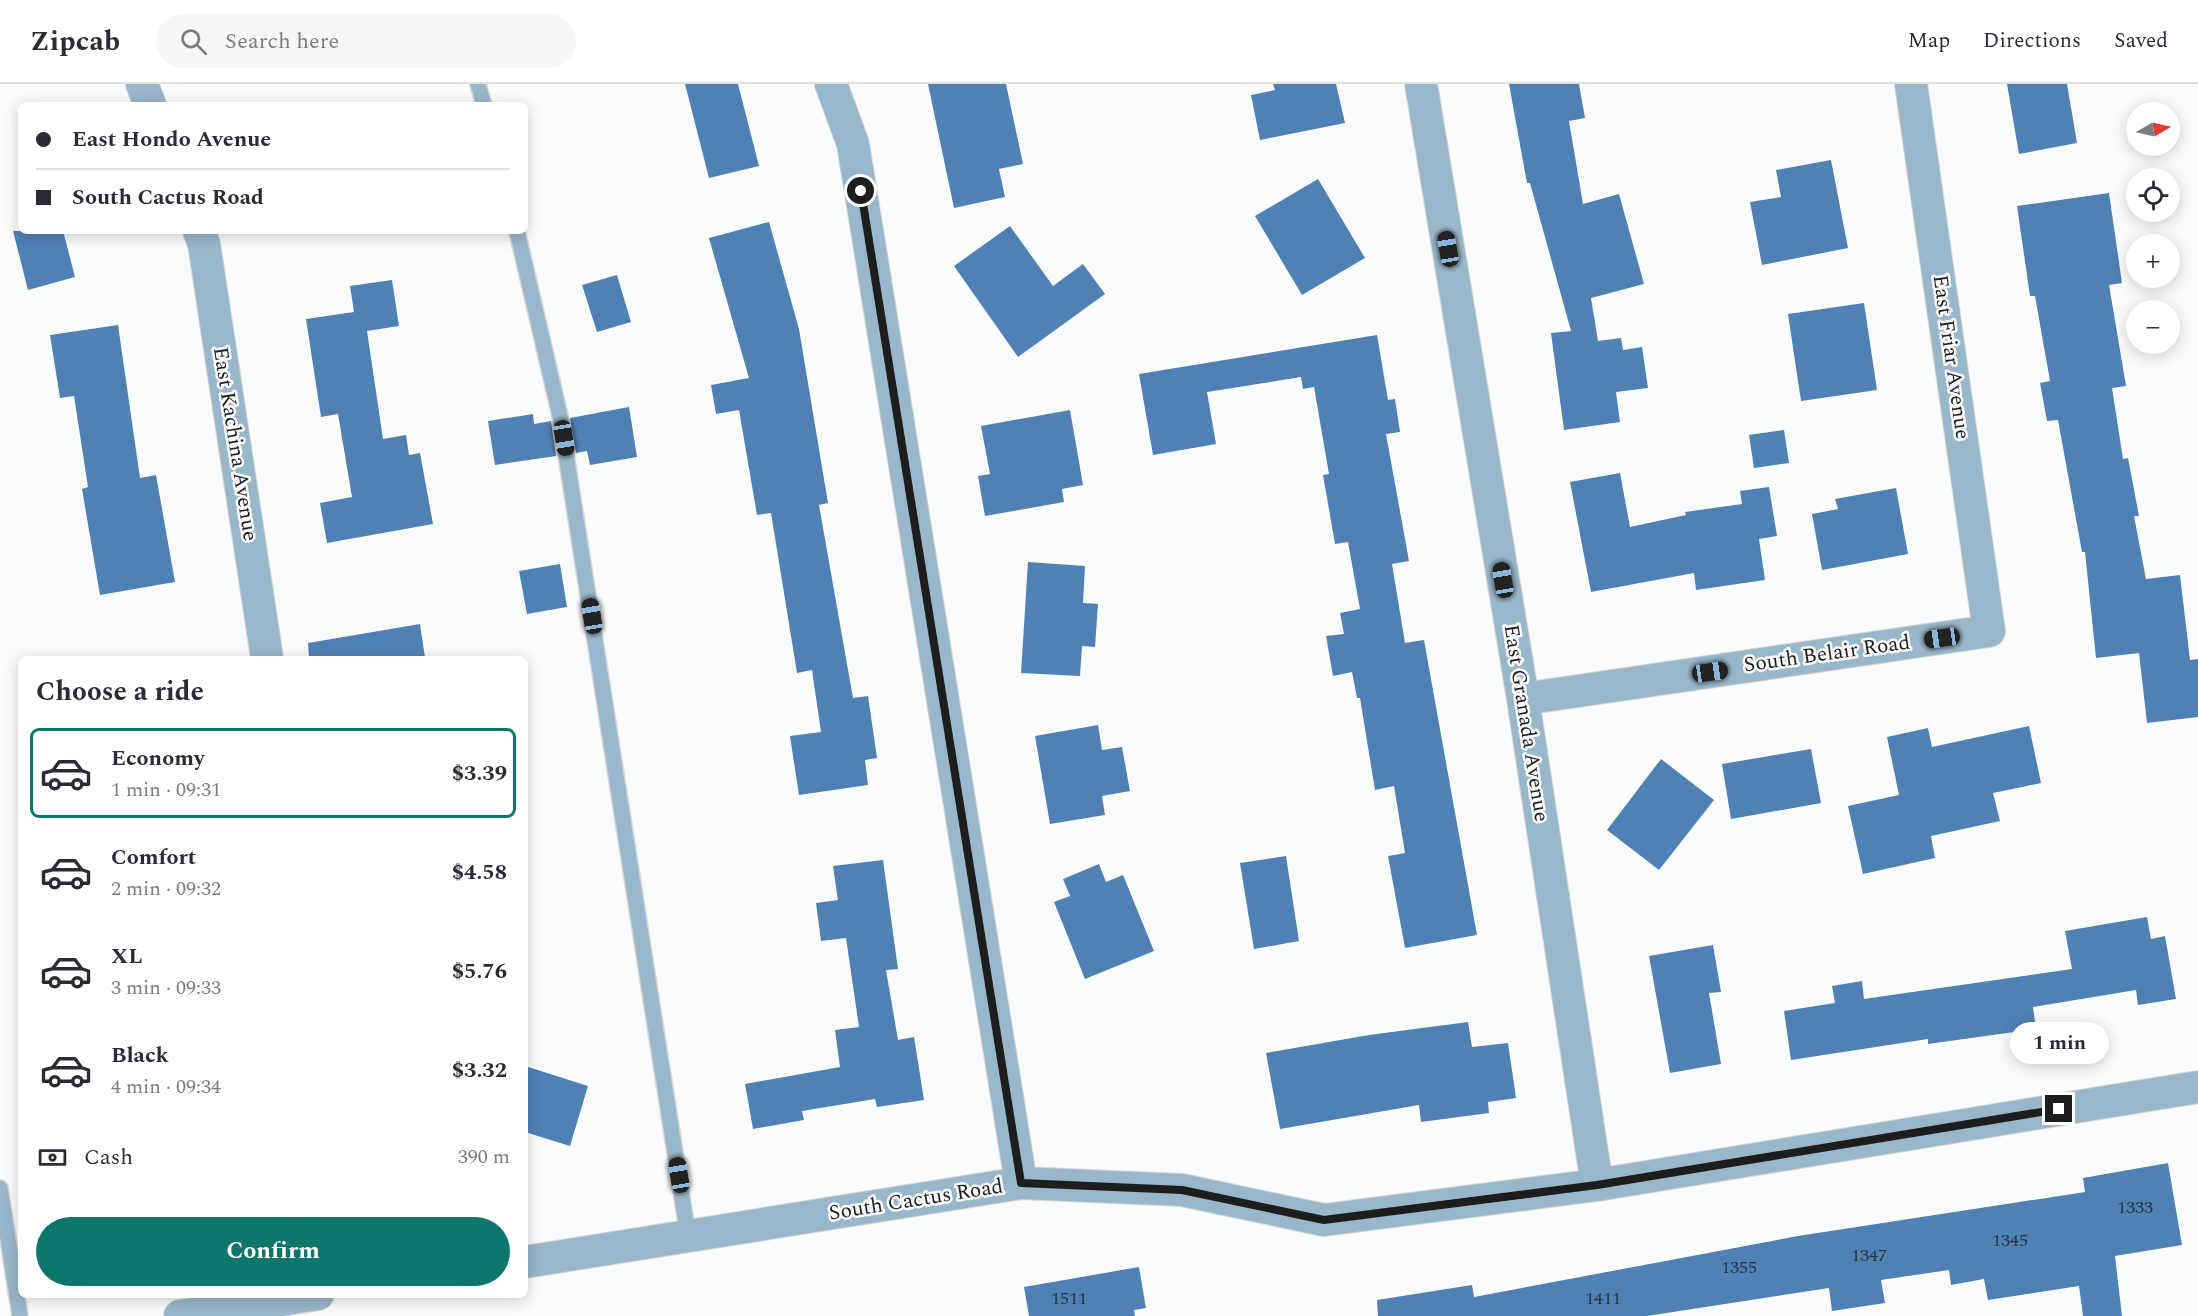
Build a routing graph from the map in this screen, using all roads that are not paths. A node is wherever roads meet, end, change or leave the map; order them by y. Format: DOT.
graph roads {
  1 [pos="141,84"];
  2 [pos="478,84"];
  3 [pos="831,84"];
  4 [pos="1420,84"];
  5 [pos="1911,84"];
  6 [pos="149,102"];
  7 [pos="483,102"];
  8 [pos="200,234"];
  9 [pos="518,234"];
  10 [pos="1989,631"];
  11 [pos="267,656"];
  12 [pos="1523,699"];
  13 [pos="2198,1087"];
  14 [pos="1021,1183"];
  15 [pos="1597,1185"];
  16 [pos="0,1188"];
  17 [pos="688,1236"];
  18 [pos="528,1262"];
  19 [pos="293,1298"];
  20 [pos="20,1316"];
  21 [pos="180,1316"];
  1 -- 6 [label="street"];
  2 -- 7 [label="lane"];
  3 -- 14 [label="street"];
  4 -- 12 [label="street, East Granada Avenue"];
  5 -- 10 [label="street, East Friar Avenue"];
  8 -- 11 [label="street, East Kachina Avenue"];
  9 -- 17 [label="lane"];
  10 -- 12 [label="street, South Belair Road"];
  12 -- 15 [label="street, East Granada Avenue"];
  13 -- 15 [label="street, South Cactus Road"];
  14 -- 15 [label="street, South Cactus Road"];
  14 -- 17 [label="street, South Cactus Road"];
  16 -- 20 [label="lane"];
  17 -- 18 [label="street, South Cactus Road"];
  19 -- 21 [label="street"];
}
